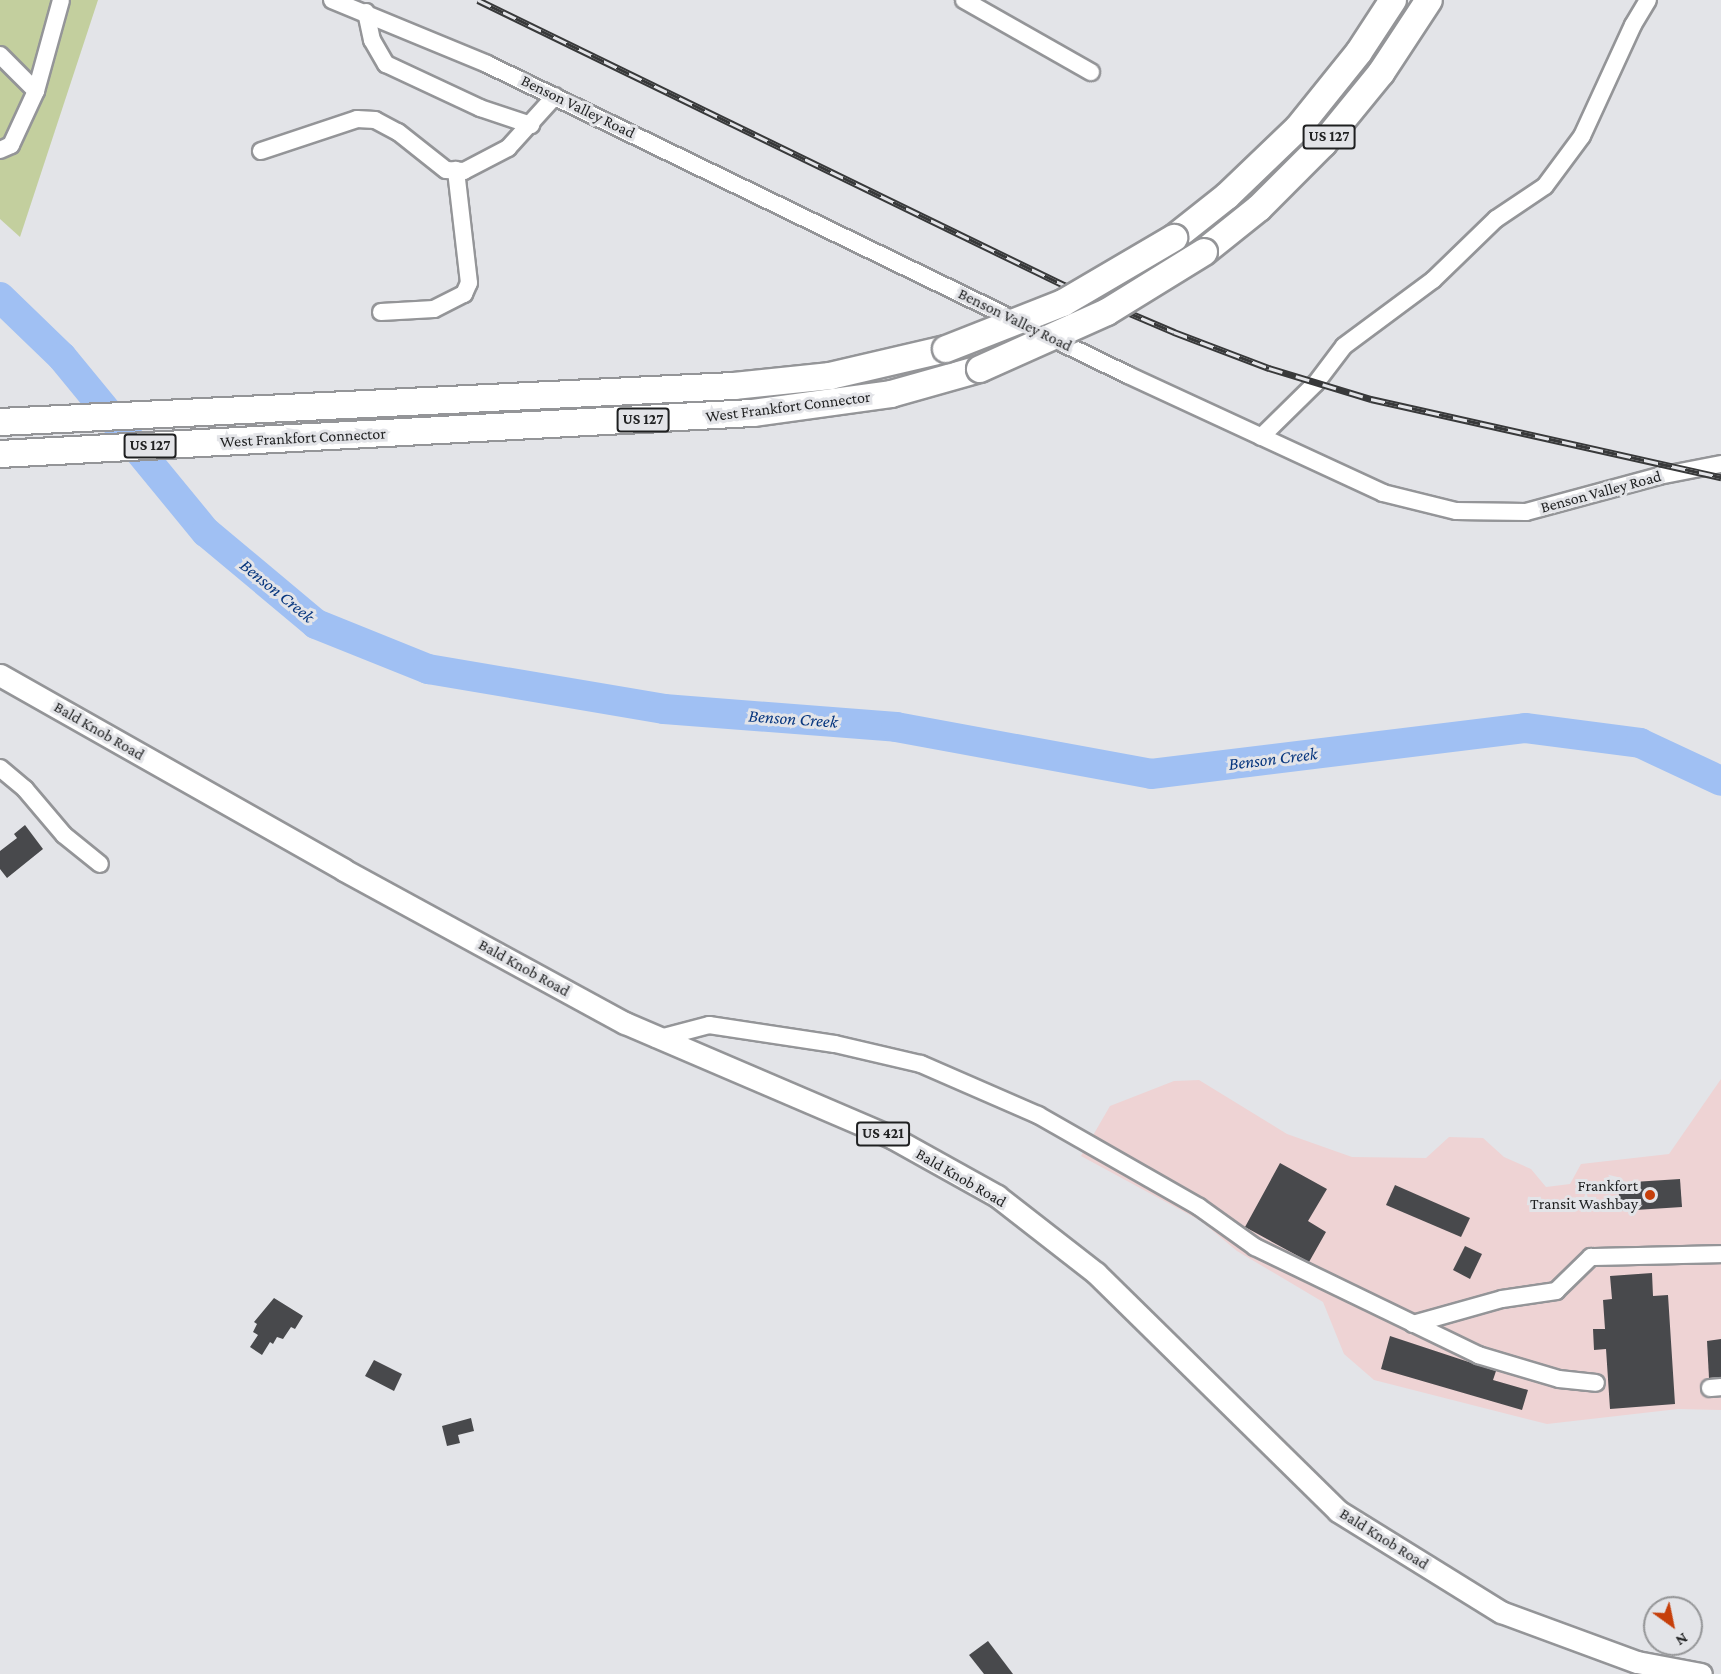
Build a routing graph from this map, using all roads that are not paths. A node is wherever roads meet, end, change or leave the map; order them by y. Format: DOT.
graph roads {
  1 [pos="61,0"];
  2 [pos="332,0"];
  3 [pos="964,0"];
  4 [pos="1393,0"];
  5 [pos="1429,0"];
  6 [pos="1648,0"];
  7 [pos="366,12"];
  8 [pos="0,55"];
  9 [pos="1091,72"];
  10 [pos="36,91"];
  11 [pos="555,96"];
  12 [pos="531,125"];
  13 [pos="0,150"];
  14 [pos="261,151"];
  15 [pos="456,170"];
  16 [pos="381,312"];
  17 [pos="0,422"];
  18 [pos="1261,437"];
  19 [pos="0,454"];
  20 [pos="1721,464"];
  21 [pos="0,675"];
  22 [pos="0,768"];
  23 [pos="100,864"];
  24 [pos="656,1039"];
  25 [pos="1721,1254"];
  26 [pos="1413,1324"];
  27 [pos="1596,1383"];
  28 [pos="1701,1674"];
  1 -- 10 [label="street"];
  2 -- 7 [label="street, Benson Valley Road"];
  3 -- 9 [label="street"];
  4 -- 17 [label="highway, West Frankfort Connector / US 127, bridge"];
  5 -- 19 [label="highway, West Frankfort Connector / US 127, bridge"];
  6 -- 18 [label="street"];
  7 -- 11 [label="street, Benson Valley Road"];
  7 -- 12 [label="street"];
  8 -- 10 [label="street"];
  10 -- 13 [label="street"];
  11 -- 12 [label="street"];
  11 -- 18 [label="street, Benson Valley Road"];
  12 -- 15 [label="street"];
  14 -- 15 [label="street"];
  15 -- 16 [label="street"];
  18 -- 20 [label="street, Benson Valley Road"];
  21 -- 24 [label="main road, Bald Knob Road / US 421"];
  22 -- 23 [label="street"];
  24 -- 26 [label="street"];
  24 -- 28 [label="main road, Bald Knob Road / US 421"];
  25 -- 26 [label="street"];
  26 -- 27 [label="street"];
}
